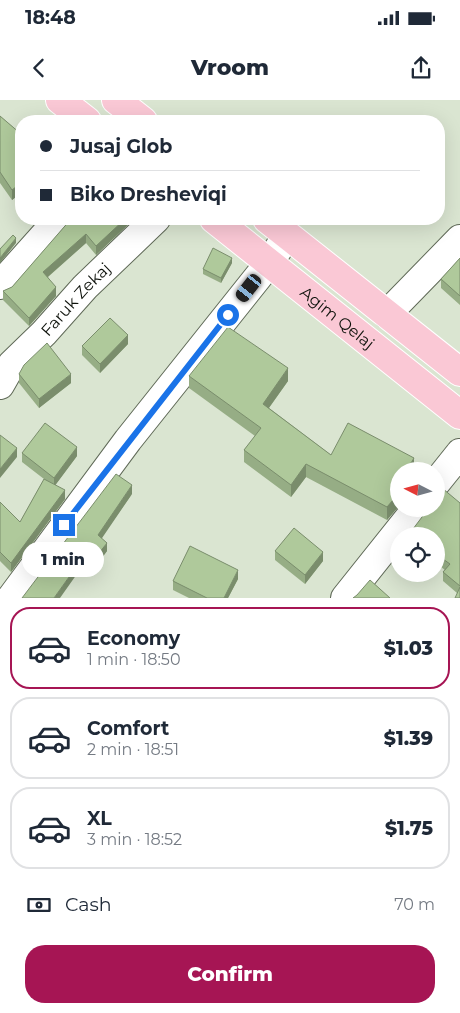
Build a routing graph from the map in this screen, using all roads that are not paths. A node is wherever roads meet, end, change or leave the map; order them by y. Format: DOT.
graph roads {
  1 [pos="60,100"];
  2 [pos="116,100"];
  3 [pos="79,115"];
  4 [pos="135,115"];
  5 [pos="54,225"];
  6 [pos="150,225"];
  7 [pos="222,225"];
  8 [pos="277,227"];
  9 [pos="460,239"];
  10 [pos="270,262"];
  11 [pos="0,286"];
  12 [pos="388,314"];
  13 [pos="460,372"];
  14 [pos="0,386"];
  15 [pos="460,415"];
  16 [pos="460,453"];
  17 [pos="445,472"];
  18 [pos="409,518"];
  19 [pos="11,598"];
  20 [pos="345,598"];
  1 -- 3 [label="main road"];
  2 -- 4 [label="main road"];
  5 -- 11 [label="street"];
  6 -- 14 [label="street, Faruk Zekaj"];
  7 -- 10 [label="main road, Agim Qelaj"];
  8 -- 10 [label="street"];
  8 -- 12 [label="main road, Agim Qelaj"];
  9 -- 12 [label="street"];
  10 -- 15 [label="main road, Agim Qelaj"];
  10 -- 19 [label="street"];
  12 -- 13 [label="main road, Agim Qelaj"];
  16 -- 17 [label="street"];
  18 -- 20 [label="street"];
}
